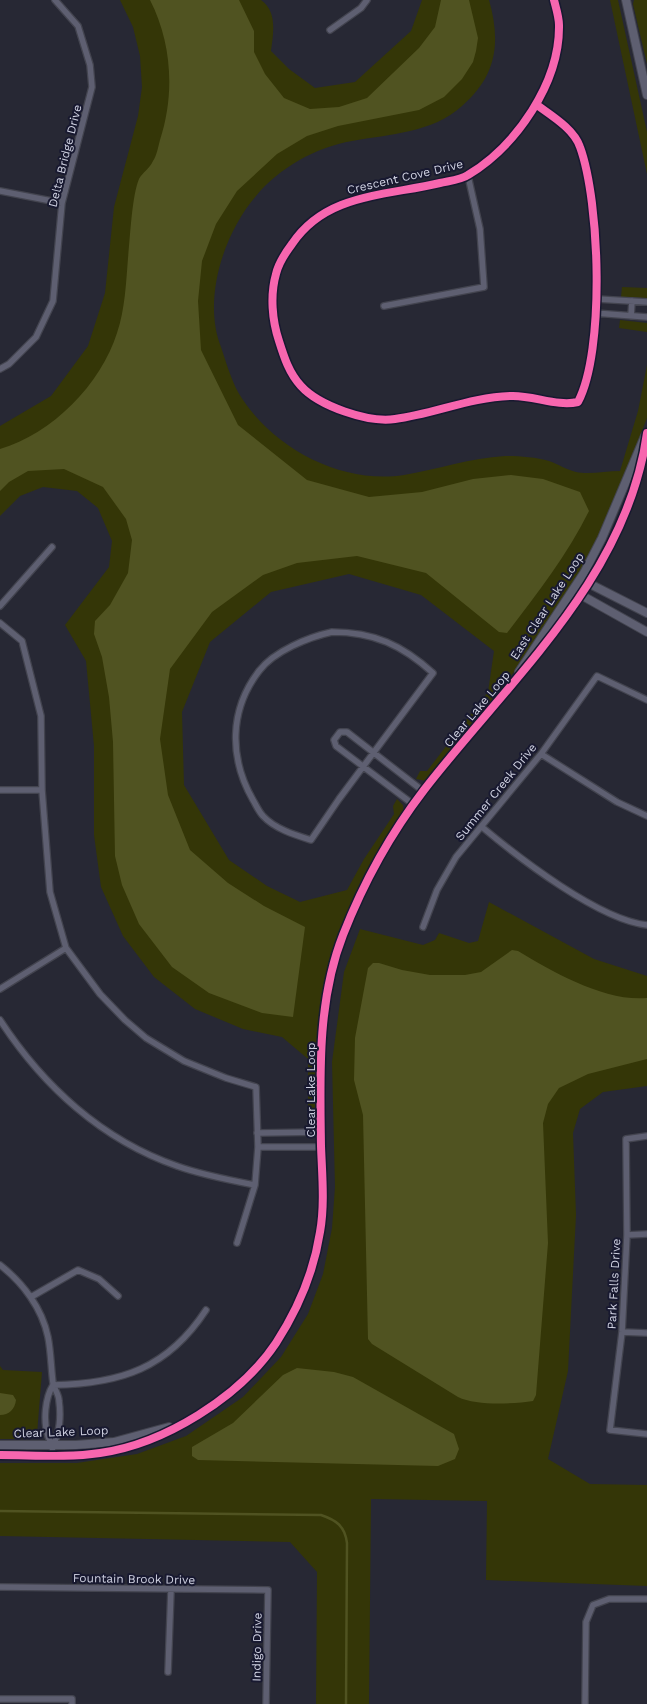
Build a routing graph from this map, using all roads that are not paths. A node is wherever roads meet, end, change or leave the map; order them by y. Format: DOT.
graph roads {
  1 [pos="55,0"];
  2 [pos="367,0"];
  3 [pos="554,0"];
  4 [pos="626,0"];
  5 [pos="330,30"];
  6 [pos="647,95"];
  7 [pos="537,105"];
  8 [pos="468,176"];
  9 [pos="0,190"];
  10 [pos="62,204"];
  11 [pos="597,299"];
  12 [pos="632,301"];
  13 [pos="647,302"];
  14 [pos="384,306"];
  15 [pos="595,313"];
  16 [pos="631,316"];
  17 [pos="647,317"];
  18 [pos="0,368"];
  19 [pos="647,432"];
  20 [pos="52,547"];
  21 [pos="588,583"];
  22 [pos="577,584"];
  23 [pos="581,595"];
  24 [pos="0,606"];
  25 [pos="647,613"];
  26 [pos="0,623"];
  27 [pos="647,632"];
  28 [pos="512,682"];
  29 [pos="647,700"];
  30 [pos="374,754"];
  31 [pos="541,754"];
  32 [pos="363,768"];
  33 [pos="0,790"];
  34 [pos="42,790"];
  35 [pos="423,791"];
  36 [pos="414,805"];
  37 [pos="647,816"];
  38 [pos="482,827"];
  39 [pos="647,925"];
  40 [pos="423,927"];
  41 [pos="66,948"];
  42 [pos="0,988"];
  43 [pos="0,1020"];
  44 [pos="321,1132"];
  45 [pos="257,1133"];
  46 [pos="647,1136"];
  47 [pos="322,1147"];
  48 [pos="258,1148"];
  49 [pos="255,1185"];
  50 [pos="647,1234"];
  51 [pos="627,1235"];
  52 [pos="238,1243"];
  53 [pos="0,1265"];
  54 [pos="118,1296"];
  55 [pos="31,1297"];
  56 [pos="206,1310"];
  57 [pos="622,1332"];
  58 [pos="647,1333"];
  59 [pos="53,1385"];
  60 [pos="180,1424"];
  61 [pos="647,1434"];
  62 [pos="0,1445"];
  63 [pos="53,1445"];
  64 [pos="0,1455"];
  65 [pos="53,1455"];
  66 [pos="0,1587"];
  67 [pos="171,1590"];
  68 [pos="268,1590"];
  69 [pos="647,1599"];
  70 [pos="168,1672"];
  71 [pos="0,1699"];
  72 [pos="72,1701"];
  73 [pos="266,1704"];
  74 [pos="585,1704"];
  1 -- 10 [label="street, Delta Bridge Drive"];
  2 -- 5 [label="street"];
  3 -- 7 [label="street, Crescent Cove Drive"];
  4 -- 6 [label="street"];
  7 -- 8 [label="street, Crescent Cove Drive"];
  7 -- 11 [label="street"];
  8 -- 14 [label="street"];
  8 -- 15 [label="street, Crescent Cove Drive"];
  9 -- 10 [label="street"];
  10 -- 18 [label="street, Delta Bridge Drive"];
  11 -- 12 [label="street"];
  11 -- 15 [label="street"];
  12 -- 13 [label="street"];
  12 -- 16 [label="street"];
  15 -- 16 [label="street"];
  16 -- 17 [label="street"];
  19 -- 21 [label="street, East Clear Lake Loop"];
  19 -- 22 [label="street, East Clear Lake Loop"];
  20 -- 24 [label="street"];
  21 -- 22 [label="street"];
  21 -- 23 [label="street, East Clear Lake Loop"];
  21 -- 25 [label="street"];
  22 -- 23 [label="street"];
  22 -- 28 [label="street, East Clear Lake Loop"];
  23 -- 27 [label="street"];
  23 -- 28 [label="street, Clear Lake Loop"];
  26 -- 34 [label="street"];
  28 -- 35 [label="street, Clear Lake Loop"];
  29 -- 31 [label="street, Summer Creek Drive"];
  30 -- 32 [label="street"];
  30 -- 32 [label="street"];
  30 -- 32 [label="street"];
  30 -- 35 [label="street"];
  31 -- 37 [label="street"];
  31 -- 38 [label="street, Summer Creek Drive"];
  32 -- 36 [label="street"];
  33 -- 34 [label="street"];
  34 -- 41 [label="street"];
  35 -- 36 [label="street, Clear Lake Loop"];
  36 -- 44 [label="street, Clear Lake Loop"];
  38 -- 39 [label="street"];
  38 -- 40 [label="street, Summer Creek Drive"];
  41 -- 42 [label="street"];
  41 -- 45 [label="street"];
  43 -- 49 [label="street"];
  44 -- 45 [label="street"];
  44 -- 47 [label="street, Clear Lake Loop"];
  45 -- 48 [label="street"];
  46 -- 51 [label="street, Park Falls Drive"];
  47 -- 48 [label="street"];
  47 -- 60 [label="street, Clear Lake Loop"];
  48 -- 49 [label="street"];
  49 -- 52 [label="street"];
  50 -- 51 [label="street"];
  51 -- 57 [label="street, Park Falls Drive"];
  53 -- 55 [label="street"];
  54 -- 55 [label="street"];
  55 -- 59 [label="street"];
  56 -- 59 [label="street"];
  57 -- 58 [label="street"];
  57 -- 61 [label="street, Park Falls Drive"];
  59 -- 63 [label="street"];
  59 -- 63 [label="street"];
  60 -- 63 [label="street, Clear Lake Loop"];
  60 -- 65 [label="street, Clear Lake Loop"];
  62 -- 63 [label="street, Clear Lake Loop"];
  63 -- 65 [label="street"];
  64 -- 65 [label="street, Clear Lake Loop"];
  66 -- 67 [label="street, Fountain Brook Drive"];
  67 -- 68 [label="street, Fountain Brook Drive"];
  67 -- 70 [label="street"];
  68 -- 73 [label="street, Indigo Drive"];
  69 -- 74 [label="street"];
  71 -- 72 [label="street"];
}
